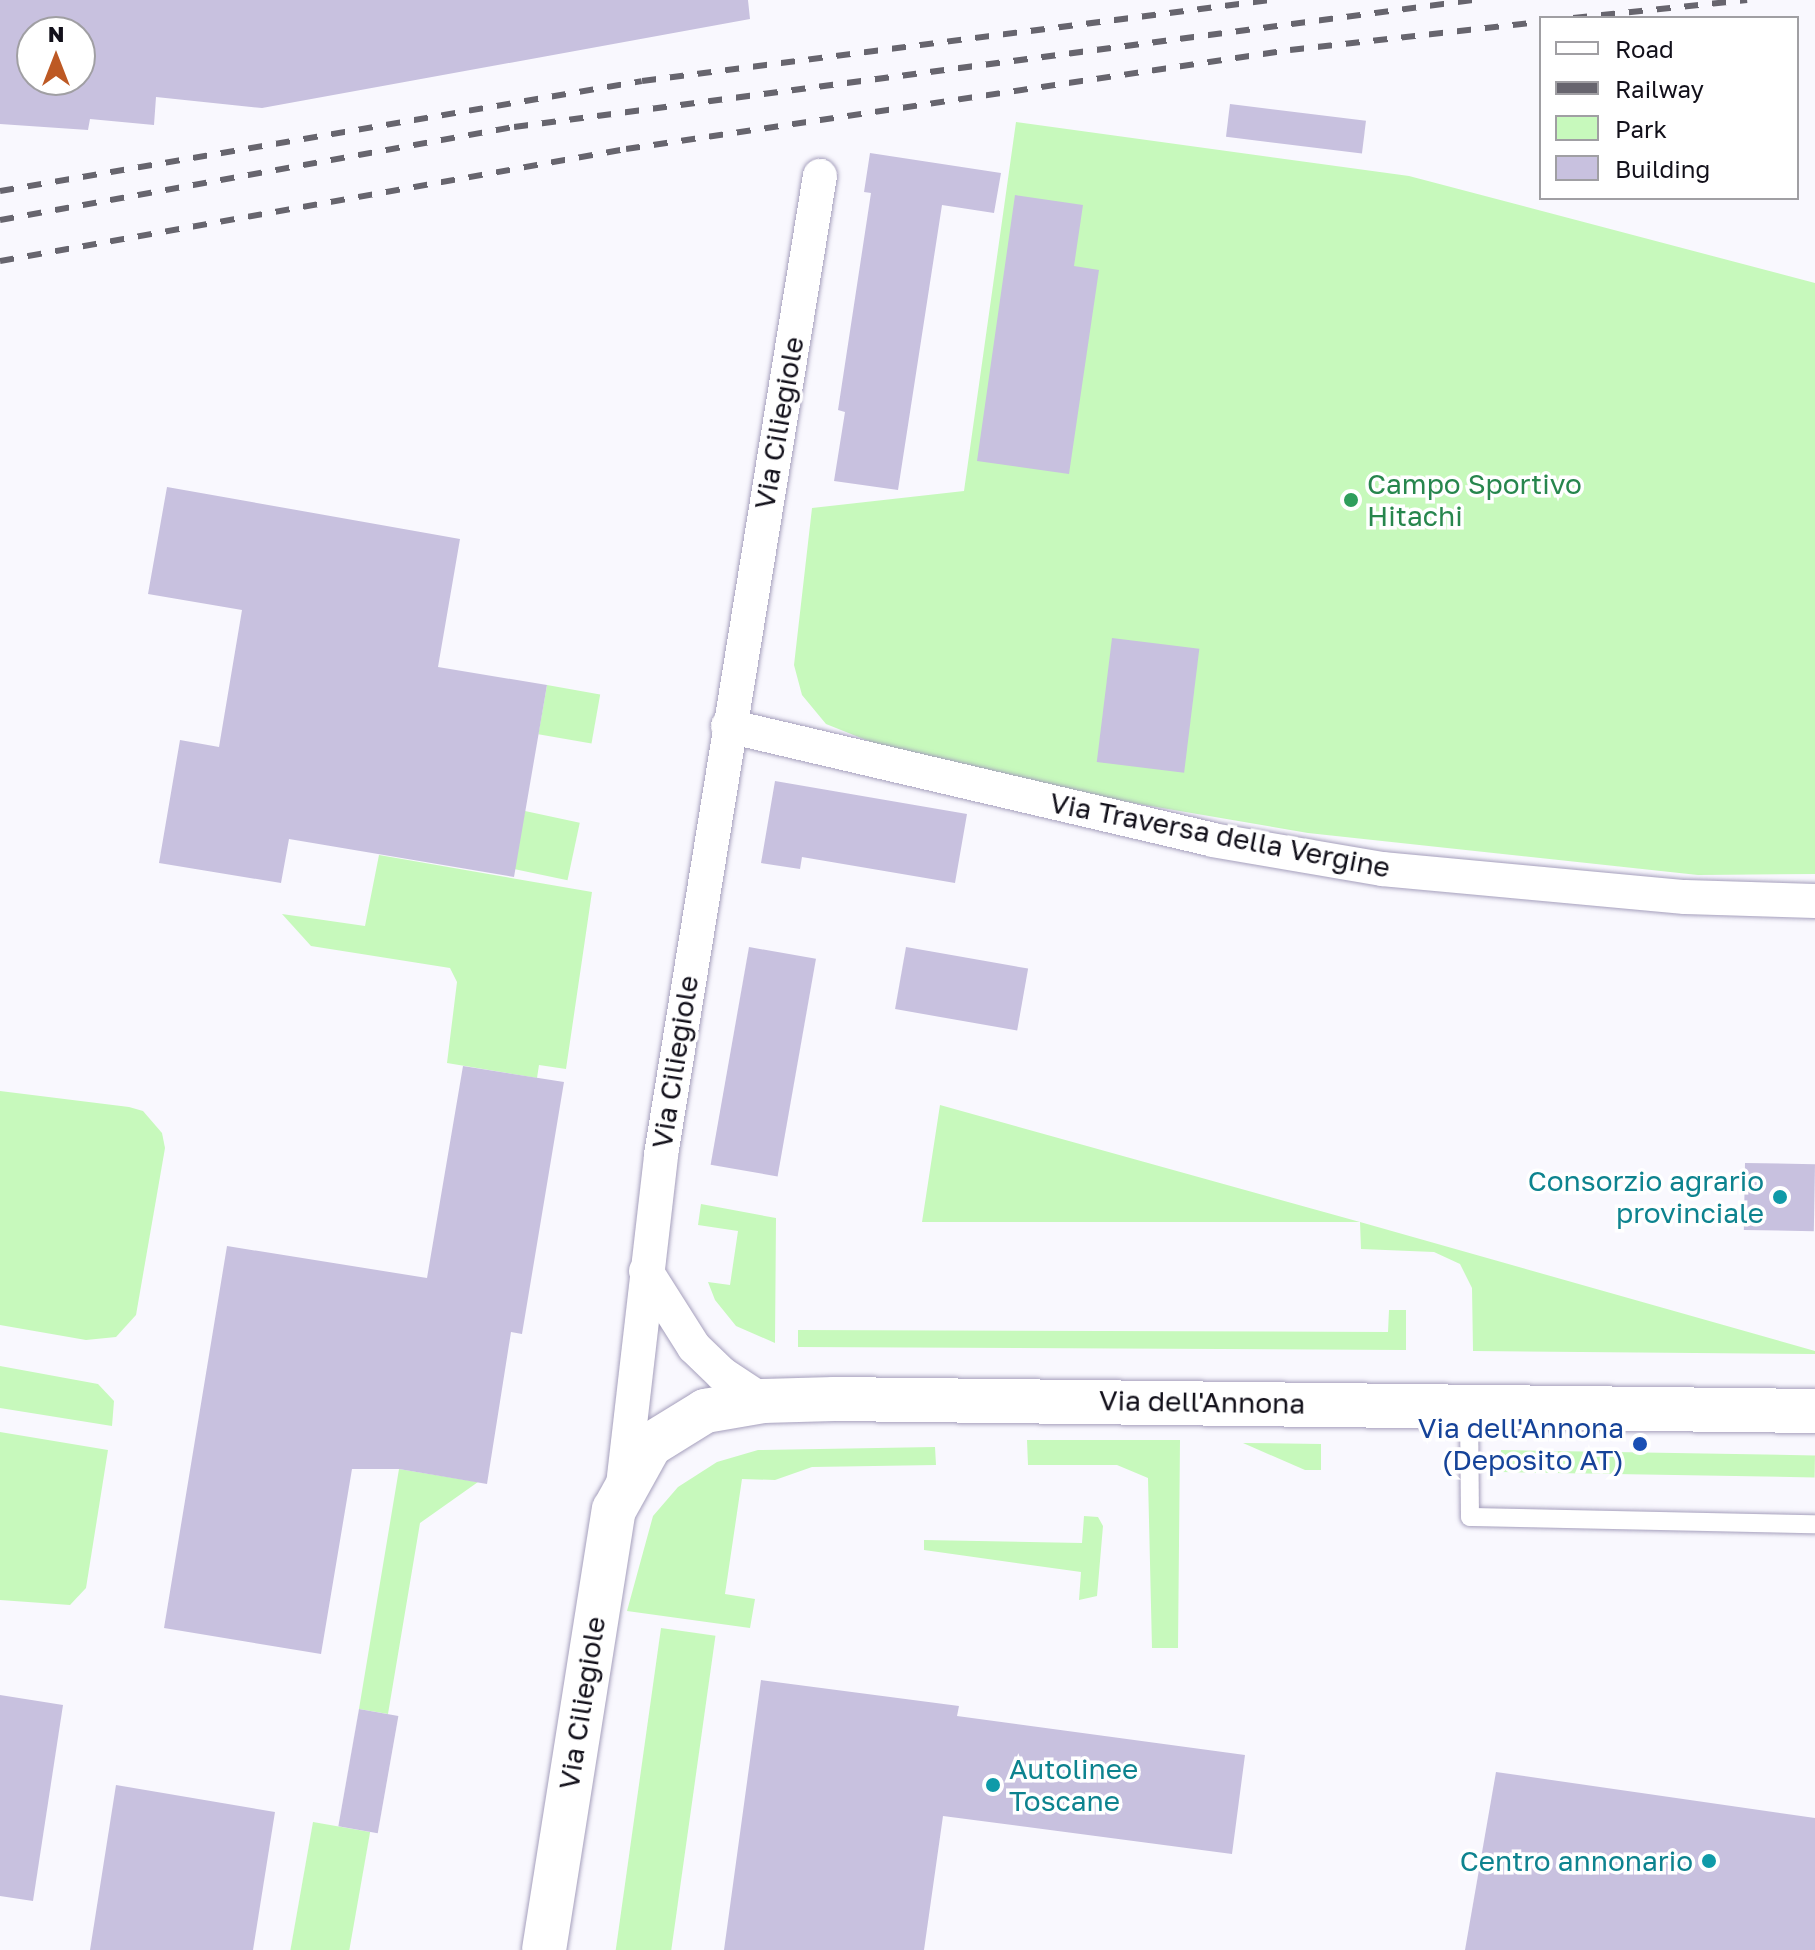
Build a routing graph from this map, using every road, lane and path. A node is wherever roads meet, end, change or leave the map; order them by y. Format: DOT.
graph roads {
  1 [pos="820,176"];
  2 [pos="728,726"];
  3 [pos="1815,901"];
  4 [pos="646,1271"];
  5 [pos="763,1401"];
  6 [pos="1469,1406"];
  7 [pos="1815,1411"];
  8 [pos="623,1486"];
  9 [pos="1815,1524"];
  10 [pos="544,1950"];
  1 -- 2 [label="street, Via Ciliegiole"];
  2 -- 3 [label="street, Via Traversa della Vergine"];
  2 -- 4 [label="street, Via Ciliegiole"];
  4 -- 5 [label="street"];
  4 -- 8 [label="street, Via Ciliegiole"];
  5 -- 6 [label="street, Via dell'Annona"];
  5 -- 8 [label="street, Via dell'Annona"];
  6 -- 7 [label="street, Via dell'Annona"];
  6 -- 9 [label="lane"];
  8 -- 10 [label="street, Via Ciliegiole"];
}
